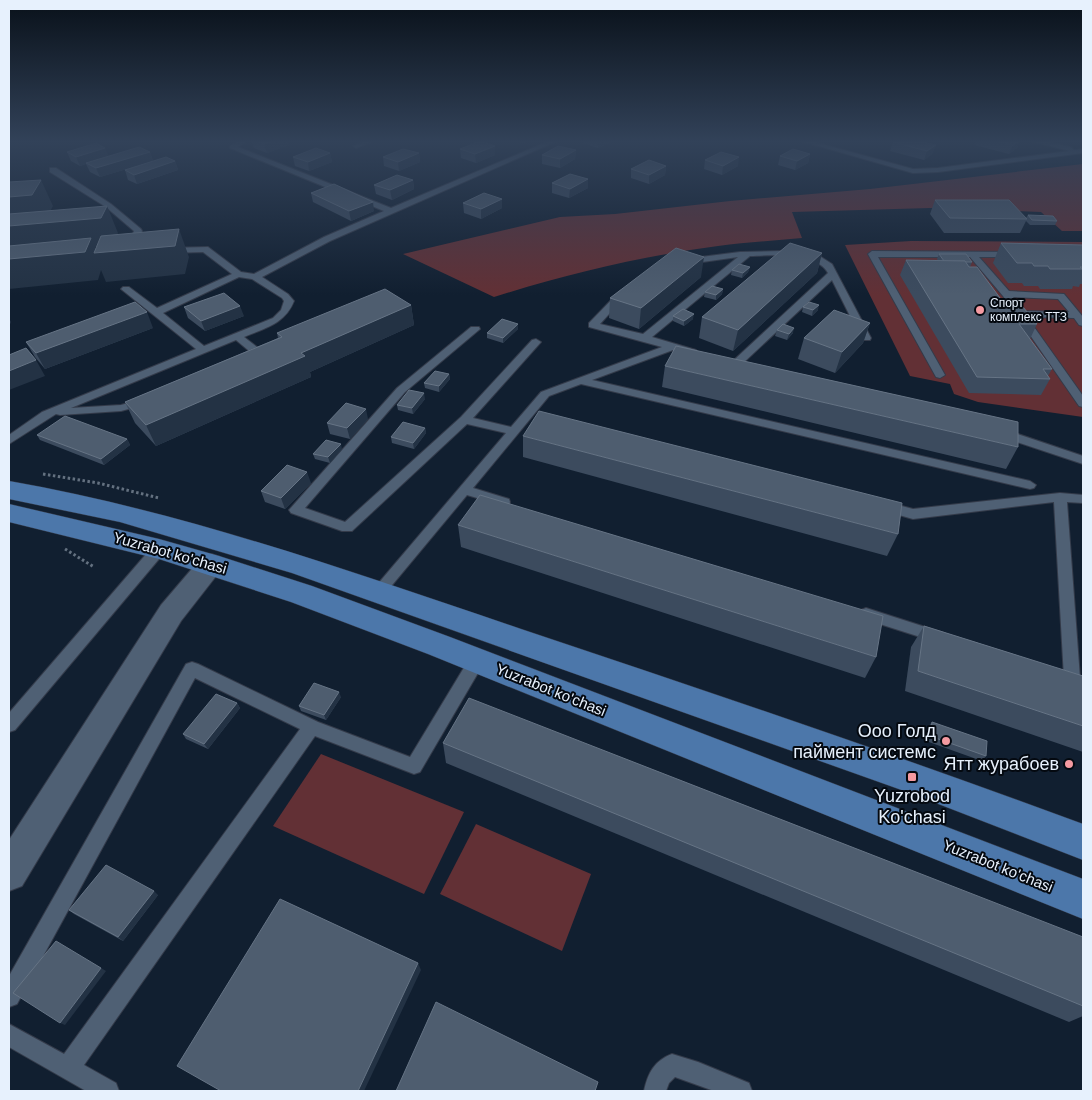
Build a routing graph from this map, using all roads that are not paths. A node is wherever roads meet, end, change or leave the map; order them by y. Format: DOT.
graph roads {
  1 [pos="89,192"];
  2 [pos="344,192"];
  3 [pos="434,192"];
  4 [pos="390,211"];
  5 [pos="158,251"];
  6 [pos="129,253"];
  7 [pos="972,254"];
  8 [pos="1020,254"];
  9 [pos="746,255"];
  10 [pos="677,262"];
  11 [pos="238,274"];
  12 [pos="833,274"];
  13 [pos="255,277"];
  14 [pos="630,287"];
  15 [pos="126,289"];
  16 [pos="1006,294"];
  17 [pos="157,312"];
  18 [pos="1021,314"];
  19 [pos="1080,319"];
  20 [pos="474,329"];
  21 [pos="840,329"];
  22 [pos="237,336"];
  23 [pos="645,338"];
  24 [pos="536,342"];
  25 [pos="672,347"];
  26 [pos="202,350"];
  27 [pos="258,353"];
  28 [pos="700,353"];
  29 [pos="757,366"];
  30 [pos="940,375"];
  31 [pos="581,380"];
  32 [pos="152,398"];
  33 [pos="1083,404"];
  34 [pos="46,414"];
  35 [pos="465,420"];
  36 [pos="986,427"];
  37 [pos="513,432"];
  38 [pos="9,440"];
  39 [pos="1083,460"];
  40 [pos="1030,485"];
  41 [pos="9,490"];
  42 [pos="464,490"];
  43 [pos="1060,498"];
  44 [pos="1083,499"];
  45 [pos="874,504"];
  46 [pos="521,507"];
  47 [pos="9,513"];
  48 [pos="159,549"];
  49 [pos="211,564"];
  50 [pos="378,592"];
  51 [pos="851,610"];
  52 [pos="953,641"];
  53 [pos="478,661"];
  54 [pos="1053,672"];
  55 [pos="1077,680"];
  56 [pos="9,726"];
  57 [pos="312,727"];
  58 [pos="1083,842"];
  59 [pos="9,873"];
  60 [pos="1083,899"];
  61 [pos="9,996"];
  62 [pos="9,1035"];
  63 [pos="68,1068"];
  64 [pos="108,1091"];
  65 [pos="655,1091"];
  66 [pos="741,1091"];
  1 -- 6 [label="lane"];
  2 -- 4 [label="lane"];
  3 -- 4 [label="lane"];
  4 -- 13 [label="lane"];
  5 -- 11 [label="lane"];
  7 -- 8 [label="lane"];
  7 -- 16 [label="lane"];
  7 -- 30 [label="lane"];
  9 -- 10 [label="lane"];
  9 -- 12 [label="lane"];
  9 -- 23 [label="lane"];
  11 -- 13 [label="lane"];
  11 -- 17 [label="lane"];
  12 -- 21 [label="lane"];
  12 -- 29 [label="lane"];
  13 -- 22 [label="lane"];
  14 -- 23 [label="lane"];
  15 -- 17 [label="lane"];
  16 -- 18 [label="lane"];
  16 -- 19 [label="lane"];
  17 -- 26 [label="lane"];
  18 -- 19 [label="lane"];
  18 -- 33 [label="lane"];
  20 -- 35 [label="lane"];
  22 -- 26 [label="lane"];
  22 -- 27 [label="lane"];
  23 -- 25 [label="lane"];
  24 -- 35 [label="lane"];
  25 -- 28 [label="lane"];
  25 -- 31 [label="lane"];
  26 -- 34 [label="lane"];
  31 -- 37 [label="lane"];
  31 -- 40 [label="lane"];
  32 -- 34 [label="lane"];
  34 -- 38 [label="lane"];
  35 -- 37 [label="lane"];
  36 -- 39 [label="lane"];
  37 -- 42 [label="lane"];
  41 -- 50 [label="main road, Yuzrabot ko'chasi"];
  42 -- 46 [label="lane"];
  42 -- 50 [label="lane"];
  43 -- 44 [label="lane"];
  43 -- 45 [label="lane"];
  43 -- 55 [label="lane"];
  47 -- 48 [label="main road, Yuzrabot ko'chasi"];
  48 -- 49 [label="main road, Yuzrabot ko'chasi"];
  48 -- 56 [label="lane"];
  49 -- 53 [label="main road, Yuzrabot ko'chasi"];
  49 -- 59 [label="street"];
  50 -- 58 [label="main road, Yuzrabot ko'chasi"];
  51 -- 52 [label="lane"];
  53 -- 57 [label="lane"];
  53 -- 60 [label="main road, Yuzrabot ko'chasi"];
  54 -- 55 [label="lane"];
  57 -- 61 [label="lane"];
  57 -- 63 [label="lane"];
  62 -- 63 [label="lane"];
  63 -- 64 [label="lane"];
  65 -- 66 [label="lane"];
}
